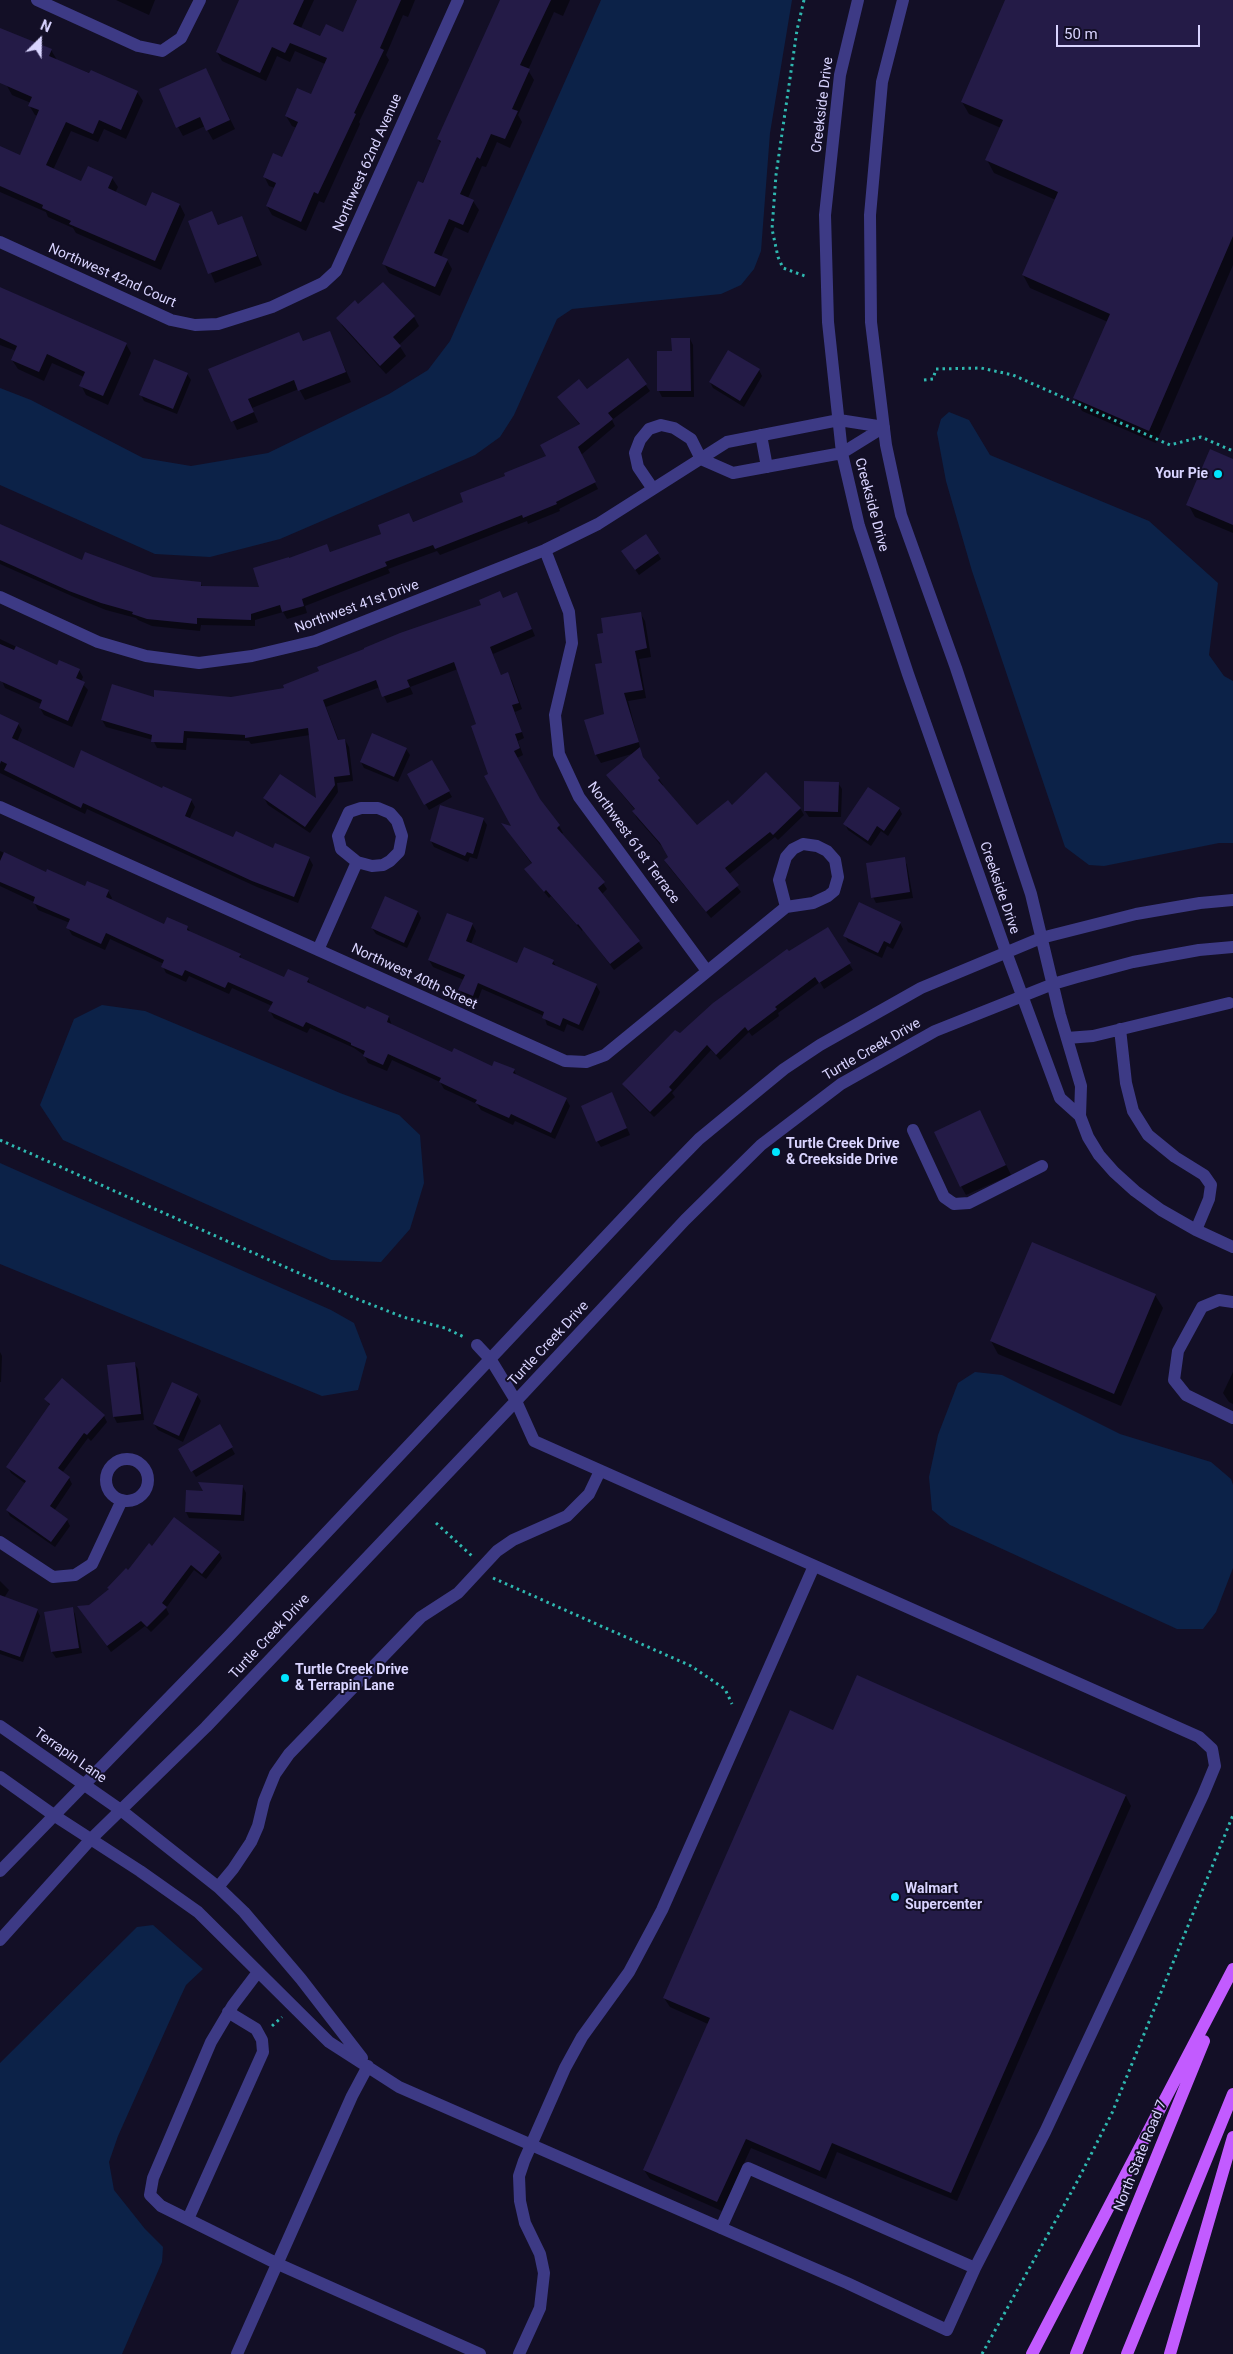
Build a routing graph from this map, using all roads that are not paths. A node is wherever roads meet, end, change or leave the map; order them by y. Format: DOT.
graph roads {
  1 [pos="37,0"];
  2 [pos="200,0"];
  3 [pos="458,0"];
  4 [pos="858,0"];
  5 [pos="903,0"];
  6 [pos="0,242"];
  7 [pos="272,307"];
  8 [pos="839,420"];
  9 [pos="884,427"];
  10 [pos="762,435"];
  11 [pos="842,453"];
  12 [pos="702,459"];
  13 [pos="767,467"];
  14 [pos="653,490"];
  15 [pos="545,550"];
  16 [pos="0,597"];
  17 [pos="0,807"];
  18 [pos="357,862"];
  19 [pos="1233,900"];
  20 [pos="786,907"];
  21 [pos="1041,938"];
  22 [pos="1233,947"];
  23 [pos="318,950"];
  24 [pos="1006,952"];
  25 [pos="707,971"];
  26 [pos="1052,984"];
  27 [pos="1022,996"];
  28 [pos="1229,1003"];
  29 [pos="1120,1029"];
  30 [pos="1067,1038"];
  31 [pos="1080,1116"];
  32 [pos="913,1130"];
  33 [pos="1042,1166"];
  34 [pos="1196,1230"];
  35 [pos="1233,1247"];
  36 [pos="1233,1302"];
  37 [pos="477,1345"];
  38 [pos="491,1360"];
  39 [pos="516,1401"];
  40 [pos="1233,1418"];
  41 [pos="600,1471"];
  42 [pos="122,1500"];
  43 [pos="0,1542"];
  44 [pos="814,1566"];
  45 [pos="0,1726"];
  46 [pos="0,1777"];
  47 [pos="85,1784"];
  48 [pos="122,1811"];
  49 [pos="55,1816"];
  50 [pos="91,1839"];
  51 [pos="0,1871"];
  52 [pos="218,1886"];
  53 [pos="0,1940"];
  54 [pos="1233,1969"];
  55 [pos="258,1972"];
  56 [pos="228,2012"];
  57 [pos="368,2066"];
  58 [pos="1233,2094"];
  59 [pos="1233,2137"];
  60 [pos="532,2145"];
  61 [pos="188,2219"];
  62 [pos="721,2228"];
  63 [pos="278,2264"];
  64 [pos="975,2268"];
  65 [pos="237,2354"];
  66 [pos="480,2354"];
  67 [pos="519,2354"];
  68 [pos="1032,2354"];
  69 [pos="1076,2354"];
  70 [pos="1127,2354"];
  71 [pos="1170,2354"];
  1 -- 2 [label="street"];
  3 -- 7 [label="street, Northwest 62nd Avenue"];
  4 -- 8 [label="street, Creekside Drive"];
  5 -- 9 [label="street, Creekside Drive"];
  6 -- 7 [label="street, Northwest 42nd Court"];
  8 -- 9 [label="street, Northwest 41st Drive"];
  8 -- 10 [label="street, Northwest 41st Drive"];
  8 -- 11 [label="street, Creekside Drive"];
  9 -- 11 [label="street"];
  9 -- 21 [label="street, Creekside Drive"];
  10 -- 12 [label="street, Northwest 41st Drive"];
  10 -- 13 [label="street"];
  11 -- 13 [label="street"];
  11 -- 24 [label="street, Creekside Drive"];
  12 -- 13 [label="street"];
  12 -- 14 [label="street, Northwest 41st Drive"];
  12 -- 14 [label="street"];
  14 -- 15 [label="street, Northwest 41st Drive"];
  15 -- 16 [label="street, Northwest 41st Drive"];
  15 -- 25 [label="street, Northwest 61st Terrace"];
  17 -- 23 [label="street, Northwest 40th Street"];
  18 -- 18 [label="street"];
  18 -- 23 [label="street"];
  19 -- 21 [label="street"];
  20 -- 20 [label="street"];
  20 -- 25 [label="street, Northwest 40th Street"];
  21 -- 24 [label="street"];
  21 -- 26 [label="street, Creekside Drive"];
  22 -- 26 [label="street, Turtle Creek Drive"];
  23 -- 25 [label="street, Northwest 40th Street"];
  24 -- 27 [label="street, Creekside Drive"];
  24 -- 38 [label="street"];
  26 -- 27 [label="street, Turtle Creek Drive"];
  26 -- 30 [label="street, Creekside Drive"];
  27 -- 31 [label="street, Creekside Drive"];
  27 -- 39 [label="street, Turtle Creek Drive"];
  28 -- 29 [label="street"];
  29 -- 30 [label="street"];
  29 -- 34 [label="street"];
  30 -- 31 [label="street, Creekside Drive"];
  31 -- 34 [label="street"];
  32 -- 33 [label="street"];
  34 -- 35 [label="street"];
  36 -- 40 [label="street"];
  37 -- 38 [label="street"];
  38 -- 39 [label="street"];
  38 -- 47 [label="street"];
  39 -- 41 [label="street"];
  39 -- 48 [label="street, Turtle Creek Drive"];
  41 -- 44 [label="street"];
  41 -- 52 [label="street"];
  42 -- 43 [label="street"];
  44 -- 60 [label="street"];
  44 -- 64 [label="street"];
  45 -- 47 [label="street, Terrapin Lane"];
  46 -- 49 [label="street"];
  47 -- 48 [label="street, Terrapin Lane"];
  47 -- 49 [label="street"];
  48 -- 50 [label="street, Turtle Creek Drive"];
  48 -- 52 [label="street, Terrapin Lane"];
  49 -- 50 [label="street"];
  49 -- 51 [label="street"];
  50 -- 53 [label="street, Turtle Creek Drive"];
  50 -- 55 [label="street"];
  52 -- 57 [label="street, Terrapin Lane"];
  54 -- 68 [label="main road"];
  54 -- 69 [label="main road, North State Road 7"];
  55 -- 56 [label="street"];
  55 -- 57 [label="street"];
  56 -- 61 [label="street"];
  56 -- 61 [label="street"];
  57 -- 60 [label="street"];
  57 -- 63 [label="street"];
  58 -- 70 [label="main road"];
  59 -- 71 [label="main road"];
  60 -- 62 [label="street"];
  60 -- 67 [label="street"];
  61 -- 63 [label="street"];
  62 -- 64 [label="street"];
  62 -- 64 [label="street"];
  63 -- 65 [label="street"];
  63 -- 66 [label="street"];
}
